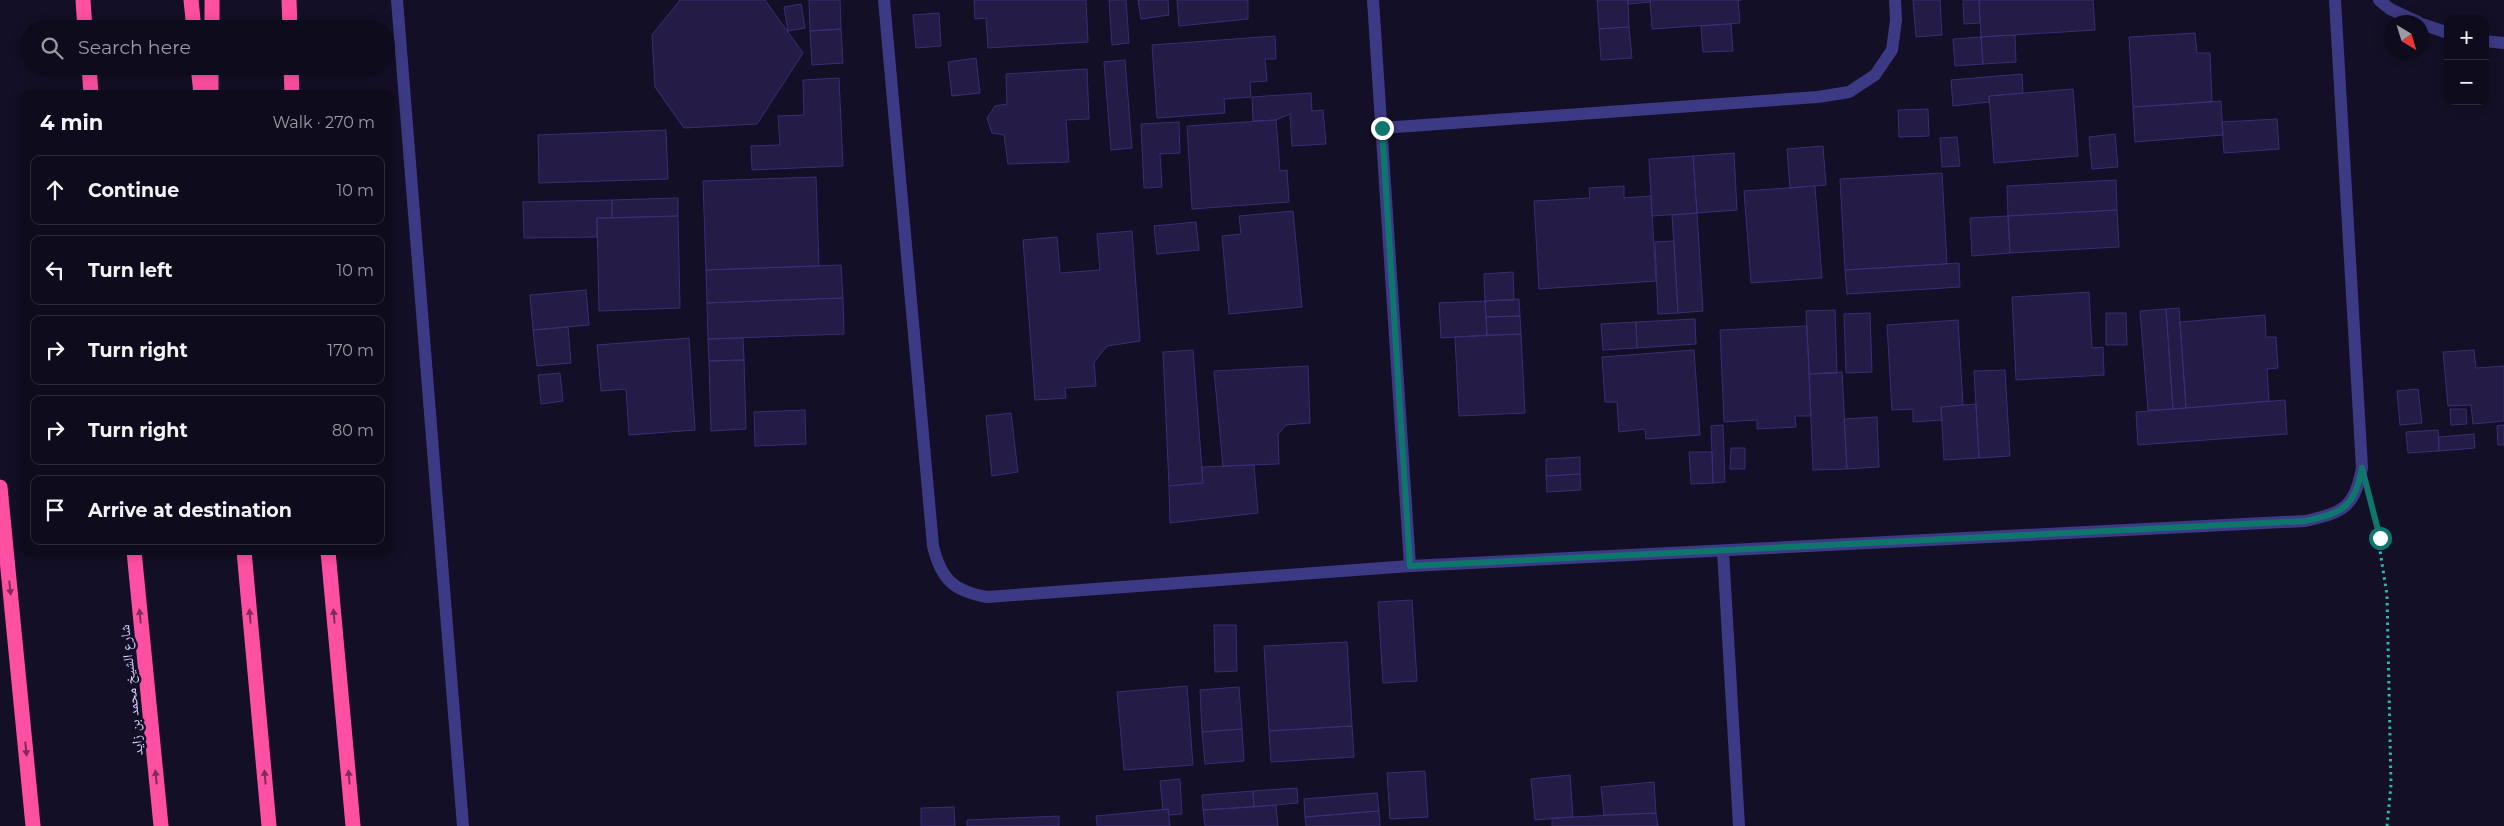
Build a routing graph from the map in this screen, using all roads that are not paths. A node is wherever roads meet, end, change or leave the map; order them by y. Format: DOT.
graph roads {
  1 [pos="83,0"];
  2 [pos="190,0"];
  3 [pos="212,0"];
  4 [pos="289,0"];
  5 [pos="397,0"];
  6 [pos="884,0"];
  7 [pos="1374,0"];
  8 [pos="1895,0"];
  9 [pos="2336,0"];
  10 [pos="2379,0"];
  11 [pos="2403,15"];
  12 [pos="84,20"];
  13 [pos="193,20"];
  14 [pos="212,20"];
  15 [pos="290,20"];
  16 [pos="2429,26"];
  17 [pos="2444,32"];
  18 [pos="2489,41"];
  19 [pos="2504,43"];
  20 [pos="90,75"];
  21 [pos="199,75"];
  22 [pos="211,75"];
  23 [pos="291,75"];
  24 [pos="91,90"];
  25 [pos="201,90"];
  26 [pos="211,90"];
  27 [pos="292,90"];
  28 [pos="1382,128"];
  29 [pos="0,487"];
  30 [pos="1723,551"];
  31 [pos="134,555"];
  32 [pos="244,555"];
  33 [pos="328,555"];
  34 [pos="1410,566"];
  35 [pos="33,826"];
  36 [pos="160,826"];
  37 [pos="269,826"];
  38 [pos="354,826"];
  39 [pos="463,826"];
  40 [pos="1739,826"];
  1 -- 12 [label="highway"];
  2 -- 13 [label="highway"];
  3 -- 14 [label="highway"];
  4 -- 15 [label="highway"];
  5 -- 39 [label="street"];
  6 -- 34 [label="street"];
  7 -- 28 [label="street"];
  8 -- 28 [label="street"];
  9 -- 30 [label="street"];
  10 -- 11 [label="street"];
  16 -- 17 [label="street"];
  18 -- 19 [label="street"];
  20 -- 24 [label="highway"];
  21 -- 25 [label="highway"];
  22 -- 26 [label="highway"];
  23 -- 27 [label="highway"];
  28 -- 34 [label="street"];
  29 -- 35 [label="highway, one-way"];
  30 -- 34 [label="street"];
  30 -- 40 [label="street"];
  36 -- 31 [label="highway, شارع الشيخ محمد بن زايد, one-way"];
  37 -- 32 [label="highway, one-way"];
  38 -- 33 [label="highway, one-way"];
}
